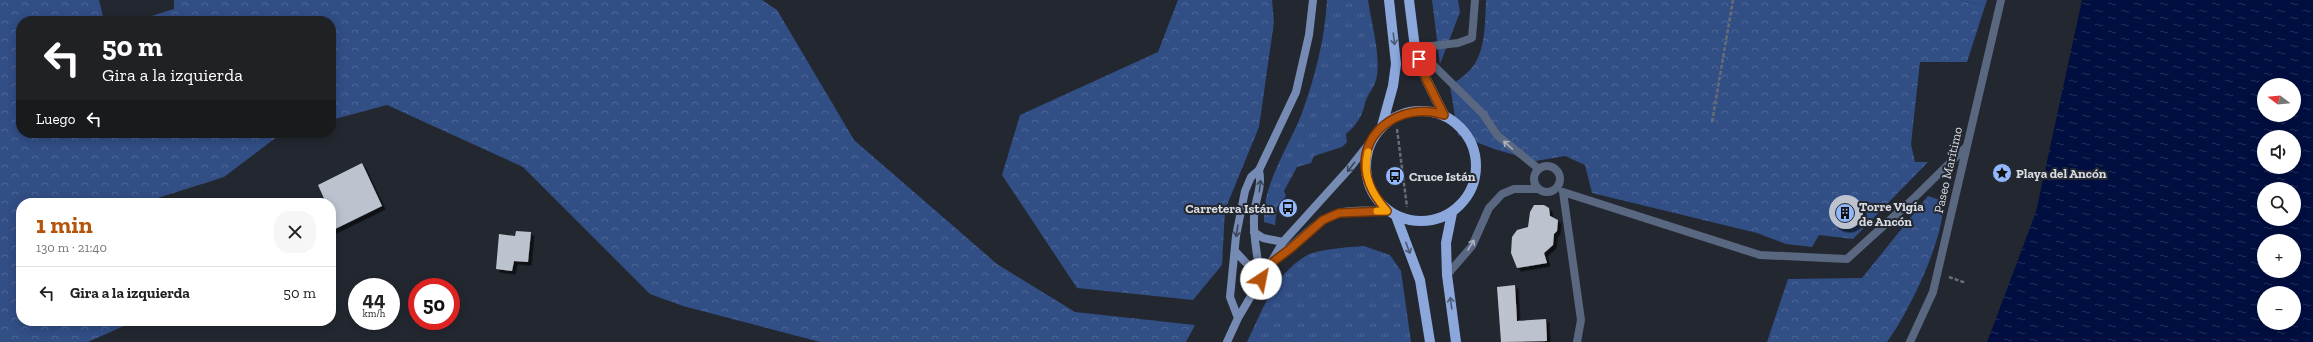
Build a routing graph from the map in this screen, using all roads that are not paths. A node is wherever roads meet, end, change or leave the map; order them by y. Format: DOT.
graph roads {
  1 [pos="1313,0"];
  2 [pos="1388,0"];
  3 [pos="1409,0"];
  4 [pos="1475,0"];
  5 [pos="2001,0"];
  6 [pos="1415,48"];
  7 [pos="1444,115"];
  8 [pos="1382,126"];
  9 [pos="1375,136"];
  10 [pos="1966,147"];
  11 [pos="1539,169"];
  12 [pos="1259,170"];
  13 [pos="1538,189"];
  14 [pos="1452,213"];
  15 [pos="1392,214"];
  16 [pos="1254,232"];
  17 [pos="1283,242"];
  18 [pos="1235,251"];
  19 [pos="1274,261"];
  20 [pos="1447,275"];
  21 [pos="1261,279"];
  22 [pos="1238,318"];
  23 [pos="1227,342"];
  24 [pos="1430,342"];
  25 [pos="1456,342"];
  26 [pos="1577,342"];
  27 [pos="1910,342"];
  1 -- 12 [label="street"];
  2 -- 8 [label="main road, one-way"];
  3 -- 6 [label="main road"];
  4 -- 6 [label="street"];
  5 -- 10 [label="street, Paseo Marítimo"];
  6 -- 7 [label="main road"];
  11 -- 6 [label="street, one-way"];
  7 -- 8 [label="main road"];
  7 -- 14 [label="main road"];
  8 -- 9 [label="main road"];
  9 -- 15 [label="main road"];
  9 -- 17 [label="street, one-way"];
  10 -- 26 [label="street"];
  10 -- 27 [label="street, Paseo Marítimo"];
  11 -- 13 [label="street"];
  11 -- 13 [label="street"];
  16 -- 12 [label="street, one-way"];
  12 -- 18 [label="street, one-way"];
  20 -- 13 [label="street, one-way"];
  14 -- 15 [label="main road"];
  14 -- 20 [label="main road"];
  15 -- 19 [label="street"];
  15 -- 24 [label="main road, one-way"];
  16 -- 17 [label="street"];
  16 -- 21 [label="street"];
  17 -- 19 [label="street"];
  18 -- 21 [label="street"];
  18 -- 22 [label="street"];
  19 -- 21 [label="street"];
  25 -- 20 [label="main road, one-way"];
  21 -- 22 [label="street"];
  22 -- 23 [label="street"];
}
